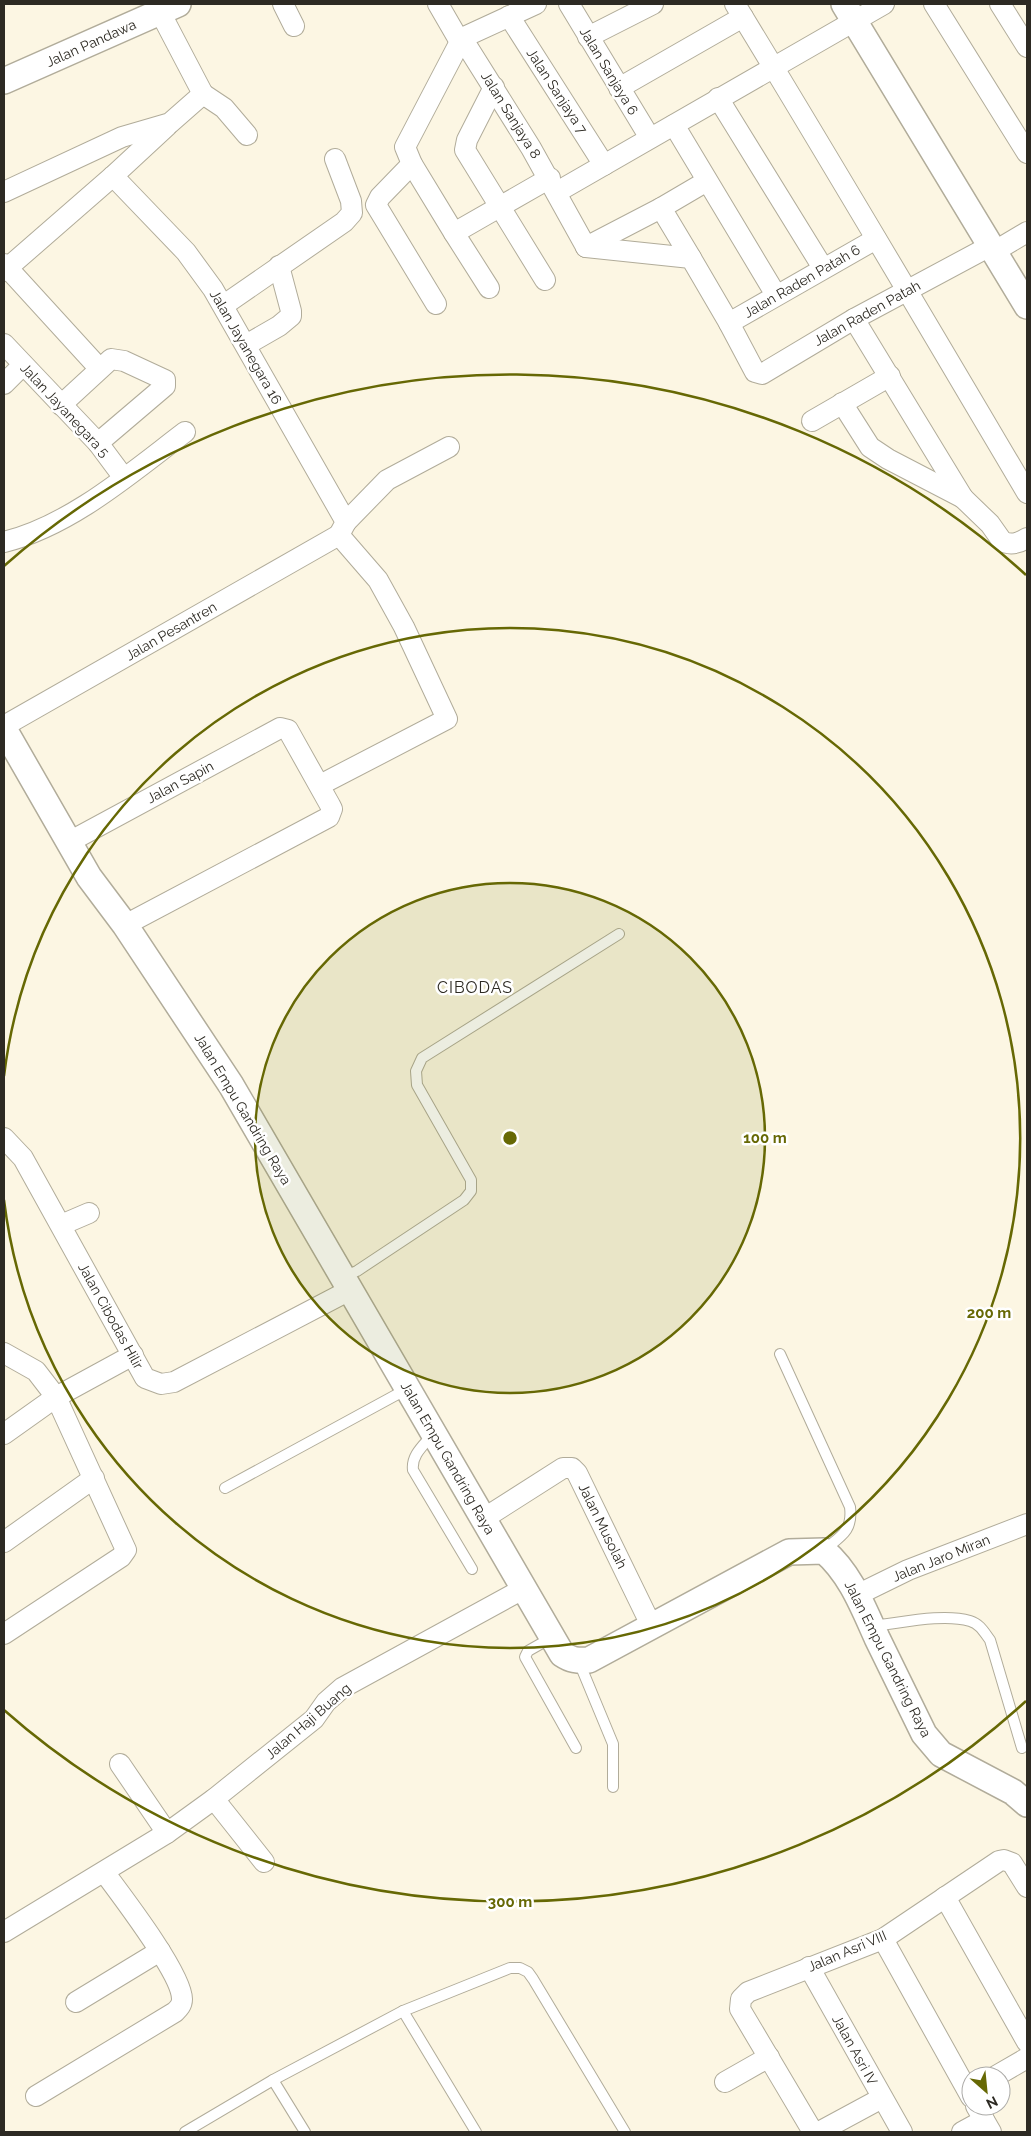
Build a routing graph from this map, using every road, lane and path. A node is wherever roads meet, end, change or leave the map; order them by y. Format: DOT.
graph roads {
  1 [pos="283,4"];
  2 [pos="438,4"];
  3 [pos="536,4"];
  4 [pos="569,4"];
  5 [pos="653,4"];
  6 [pos="884,4"];
  7 [pos="934,4"];
  8 [pos="1000,4"];
  9 [pos="169,8"];
  10 [pos="739,10"];
  11 [pos="849,12"];
  12 [pos="509,16"];
  13 [pos="294,26"];
  14 [pos="588,37"];
  15 [pos="461,40"];
  16 [pos="1027,47"];
  17 [pos="773,66"];
  18 [pos="4,81"];
  19 [pos="494,87"];
  20 [pos="619,88"];
  21 [pos="202,94"];
  22 [pos="718,98"];
  23 [pos="170,123"];
  24 [pos="674,125"];
  25 [pos="247,135"];
  26 [pos="650,138"];
  27 [pos="1026,150"];
  28 [pos="334,159"];
  29 [pos="412,164"];
  30 [pos="604,165"];
  31 [pos="113,176"];
  32 [pos="707,181"];
  33 [pos="553,185"];
  34 [pos="4,192"];
  35 [pos="499,206"];
  36 [pos="661,208"];
  37 [pos="1027,232"];
  38 [pos="454,233"];
  39 [pos="876,239"];
  40 [pos="586,247"];
  41 [pos="988,250"];
  42 [pos="691,258"];
  43 [pos="279,266"];
  44 [pos="5,267"];
  45 [pos="823,268"];
  46 [pos="545,280"];
  47 [pos="489,288"];
  48 [pos="907,290"];
  49 [pos="776,295"];
  50 [pos="436,304"];
  51 [pos="224,305"];
  52 [pos="1027,306"];
  53 [pos="854,318"];
  54 [pos="729,322"];
  55 [pos="4,344"];
  56 [pos="246,344"];
  57 [pos="24,365"];
  58 [pos="99,368"];
  59 [pos="890,376"];
  60 [pos="4,384"];
  61 [pos="842,403"];
  62 [pos="61,405"];
  63 [pos="812,421"];
  64 [pos="185,432"];
  65 [pos="98,443"];
  66 [pos="450,447"];
  67 [pos="124,478"];
  68 [pos="1027,493"];
  69 [pos="963,498"];
  70 [pos="342,528"];
  71 [pos="1027,538"];
  72 [pos="4,542"];
  73 [pos="4,727"];
  74 [pos="320,785"];
  75 [pos="69,842"];
  76 [pos="125,924"];
  77 [pos="619,934"];
  78 [pos="4,1138"];
  79 [pos="89,1213"];
  80 [pos="61,1225"];
  81 [pos="347,1284"];
  82 [pos="4,1353"];
  83 [pos="780,1354"];
  84 [pos="133,1355"];
  85 [pos="408,1389"];
  86 [pos="56,1397"];
  87 [pos="433,1433"];
  88 [pos="4,1434"];
  89 [pos="94,1478"];
  90 [pos="224,1488"];
  91 [pos="483,1519"];
  92 [pos="1027,1524"];
  93 [pos="4,1542"];
  94 [pos="824,1551"];
  95 [pos="472,1569"];
  96 [pos="523,1589"];
  97 [pos="857,1595"];
  98 [pos="651,1625"];
  99 [pos="872,1626"];
  100 [pos="4,1634"];
  101 [pos="551,1638"];
  102 [pos="579,1661"];
  103 [pos="576,1748"];
  104 [pos="1022,1748"];
  105 [pos="120,1764"];
  106 [pos="613,1787"];
  107 [pos="214,1799"];
  108 [pos="1026,1801"];
  109 [pos="167,1834"];
  110 [pos="264,1862"];
  111 [pos="104,1872"];
  112 [pos="1027,1888"];
  113 [pos="945,1897"];
  114 [pos="4,1932"];
  115 [pos="882,1939"];
  116 [pos="160,1951"];
  117 [pos="809,1967"];
  118 [pos="76,2002"];
  119 [pos="404,2011"];
  120 [pos="1027,2042"];
  121 [pos="769,2057"];
  122 [pos="1027,2058"];
  123 [pos="1011,2067"];
  124 [pos="961,2078"];
  125 [pos="273,2080"];
  126 [pos="725,2082"];
  127 [pos="36,2096"];
  128 [pos="882,2098"];
  129 [pos="971,2116"];
  130 [pos="185,2132"];
  131 [pos="305,2132"];
  132 [pos="476,2132"];
  133 [pos="625,2132"];
  134 [pos="814,2132"];
  135 [pos="819,2132"];
  136 [pos="902,2132"];
  137 [pos="962,2132"];
  1 -- 13 [label="street"];
  2 -- 15 [label="street, Jalan Sanjaya 8"];
  3 -- 12 [label="street"];
  4 -- 14 [label="street, Jalan Sanjaya 6"];
  5 -- 14 [label="street"];
  6 -- 11 [label="street"];
  7 -- 27 [label="street"];
  8 -- 16 [label="street"];
  9 -- 18 [label="street, Jalan Pandawa"];
  9 -- 21 [label="street"];
  10 -- 17 [label="street"];
  10 -- 20 [label="street"];
  11 -- 17 [label="street"];
  11 -- 41 [label="street"];
  12 -- 15 [label="street"];
  12 -- 30 [label="street, Jalan Sanjaya 7"];
  14 -- 20 [label="street, Jalan Sanjaya 6"];
  15 -- 19 [label="street, Jalan Sanjaya 8"];
  15 -- 29 [label="street"];
  17 -- 22 [label="street"];
  17 -- 39 [label="street"];
  19 -- 33 [label="street, Jalan Sanjaya 8"];
  19 -- 35 [label="street"];
  20 -- 26 [label="street, Jalan Sanjaya 6"];
  21 -- 23 [label="street"];
  21 -- 25 [label="street"];
  22 -- 24 [label="street"];
  22 -- 45 [label="street"];
  23 -- 31 [label="street"];
  23 -- 34 [label="street"];
  24 -- 26 [label="street"];
  24 -- 32 [label="street"];
  26 -- 30 [label="street"];
  28 -- 43 [label="street"];
  29 -- 38 [label="street"];
  29 -- 50 [label="street"];
  30 -- 33 [label="street"];
  31 -- 44 [label="street"];
  31 -- 51 [label="street, Jalan Jayanegara 16"];
  32 -- 36 [label="street"];
  32 -- 49 [label="street"];
  33 -- 35 [label="street"];
  33 -- 40 [label="street, Jalan Sanjaya 8"];
  35 -- 38 [label="street"];
  35 -- 46 [label="street"];
  36 -- 40 [label="street"];
  36 -- 42 [label="street"];
  37 -- 41 [label="street, Jalan Raden Patah"];
  38 -- 47 [label="street"];
  39 -- 45 [label="street, Jalan Raden Patah 6"];
  39 -- 48 [label="street"];
  40 -- 42 [label="street"];
  41 -- 48 [label="street, Jalan Raden Patah"];
  41 -- 52 [label="street"];
  42 -- 54 [label="street"];
  43 -- 51 [label="street"];
  43 -- 56 [label="street"];
  44 -- 58 [label="street"];
  45 -- 49 [label="street, Jalan Raden Patah 6"];
  48 -- 53 [label="street, Jalan Raden Patah"];
  48 -- 68 [label="street"];
  49 -- 54 [label="street, Jalan Raden Patah 6"];
  51 -- 56 [label="street, Jalan Jayanegara 16"];
  53 -- 54 [label="street, Jalan Raden Patah"];
  53 -- 59 [label="street"];
  55 -- 57 [label="street, Jalan Jayanegara 5"];
  56 -- 70 [label="street, Jalan Jayanegara 16"];
  57 -- 60 [label="street"];
  57 -- 62 [label="street, Jalan Jayanegara 5"];
  58 -- 62 [label="street"];
  58 -- 65 [label="street"];
  59 -- 61 [label="street"];
  59 -- 69 [label="street"];
  61 -- 63 [label="street"];
  61 -- 69 [label="street"];
  62 -- 65 [label="street, Jalan Jayanegara 5"];
  64 -- 67 [label="street"];
  65 -- 67 [label="street, Jalan Jayanegara 5"];
  66 -- 70 [label="street, Jalan Pesantren"];
  67 -- 72 [label="street"];
  69 -- 71 [label="street"];
  70 -- 73 [label="street, Jalan Pesantren"];
  70 -- 74 [label="street, Jalan Jayanegara 16"];
  73 -- 75 [label="street, Jalan Empu Gandring Raya"];
  74 -- 75 [label="street, Jalan Sapin"];
  74 -- 76 [label="street"];
  75 -- 76 [label="street, Jalan Empu Gandring Raya"];
  76 -- 81 [label="street, Jalan Empu Gandring Raya"];
  77 -- 81 [label="lane"];
  78 -- 80 [label="street, Jalan Cibodas Hilir"];
  79 -- 80 [label="street"];
  80 -- 84 [label="street, Jalan Cibodas Hilir"];
  81 -- 84 [label="street, Jalan Cibodas Hilir"];
  81 -- 85 [label="street, Jalan Empu Gandring Raya"];
  82 -- 86 [label="street"];
  83 -- 94 [label="lane"];
  84 -- 86 [label="street"];
  85 -- 87 [label="street, Jalan Empu Gandring Raya"];
  85 -- 90 [label="lane"];
  86 -- 88 [label="street"];
  86 -- 89 [label="street"];
  87 -- 91 [label="street, Jalan Empu Gandring Raya"];
  87 -- 95 [label="lane"];
  89 -- 93 [label="street"];
  89 -- 100 [label="street"];
  91 -- 96 [label="street, Jalan Empu Gandring Raya"];
  91 -- 98 [label="street, Jalan Musolah"];
  92 -- 97 [label="street, Jalan Jaro Miran"];
  94 -- 97 [label="street, Jalan Empu Gandring Raya"];
  94 -- 98 [label="street"];
  96 -- 101 [label="street, Jalan Empu Gandring Raya"];
  96 -- 107 [label="street, Jalan Haji Buang"];
  97 -- 99 [label="street, Jalan Empu Gandring Raya"];
  98 -- 102 [label="street"];
  99 -- 104 [label="lane"];
  99 -- 108 [label="street, Jalan Empu Gandring Raya"];
  101 -- 102 [label="street, Jalan Empu Gandring Raya"];
  101 -- 103 [label="lane"];
  102 -- 106 [label="lane"];
  105 -- 109 [label="street"];
  107 -- 109 [label="street, Jalan Haji Buang"];
  107 -- 110 [label="street"];
  109 -- 111 [label="street, Jalan Haji Buang"];
  111 -- 114 [label="street, Jalan Haji Buang"];
  111 -- 116 [label="street"];
  112 -- 113 [label="street, Jalan Asri VIII"];
  113 -- 115 [label="street, Jalan Asri VIII"];
  113 -- 120 [label="street"];
  115 -- 117 [label="street, Jalan Asri VIII"];
  115 -- 124 [label="street"];
  116 -- 118 [label="street"];
  116 -- 127 [label="street"];
  117 -- 121 [label="street, Jalan Asri VIII"];
  117 -- 128 [label="street, Jalan Asri IV"];
  119 -- 125 [label="lane"];
  119 -- 132 [label="lane"];
  119 -- 133 [label="lane"];
  121 -- 126 [label="street"];
  121 -- 134 [label="street"];
  122 -- 123 [label="street"];
  125 -- 130 [label="lane"];
  125 -- 131 [label="lane"];
  128 -- 135 [label="street"];
  128 -- 136 [label="street, Jalan Asri IV"];
  129 -- 137 [label="street"];
}
